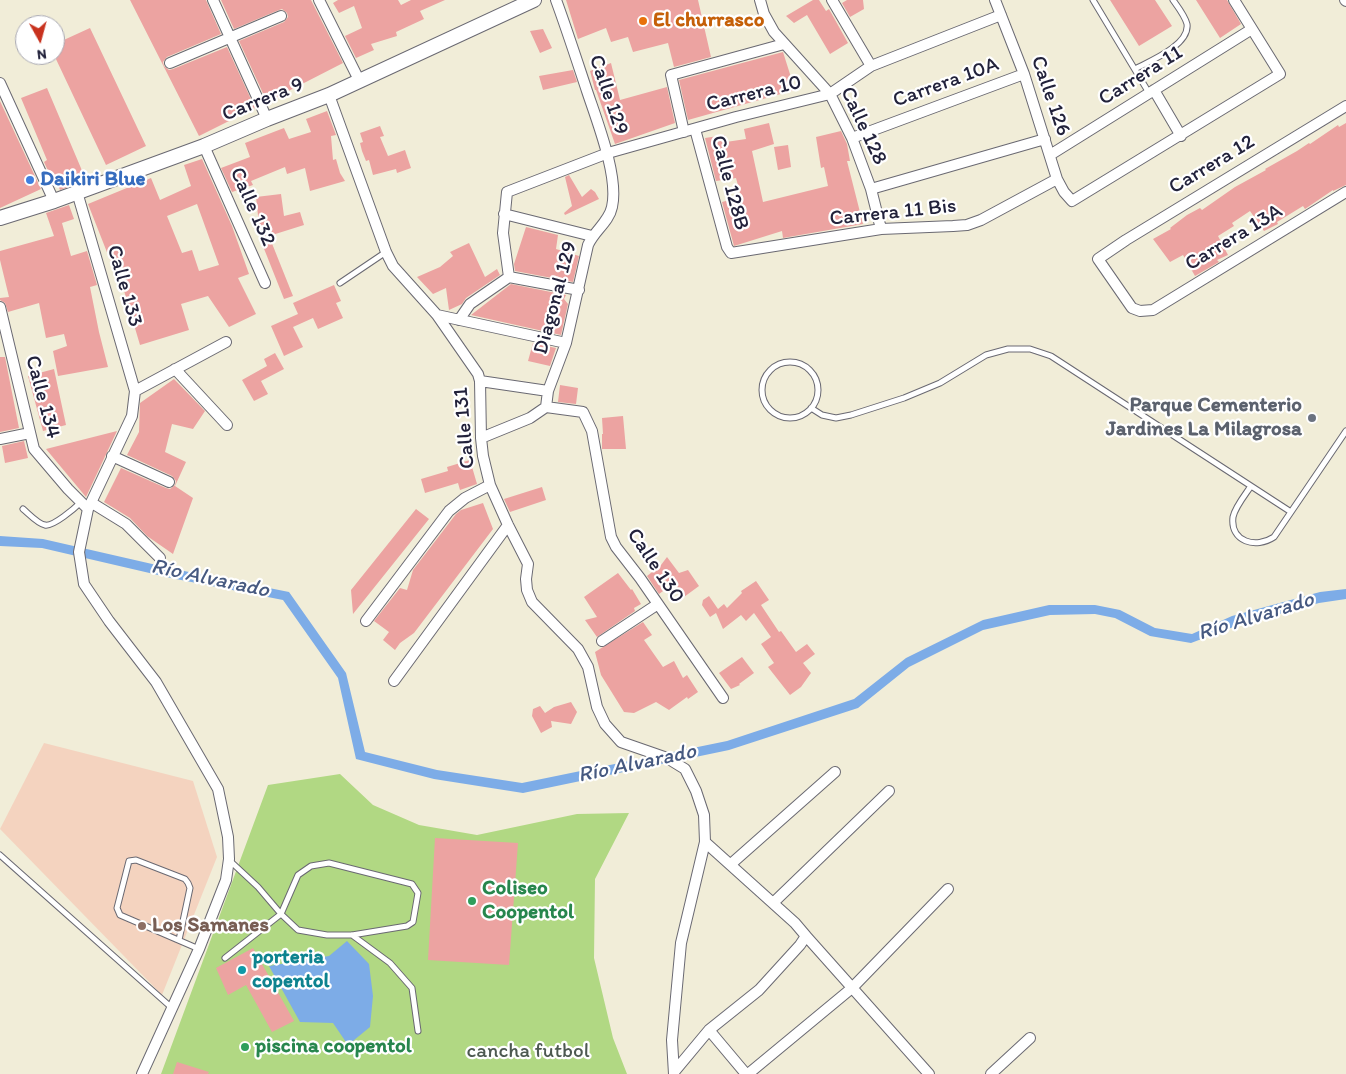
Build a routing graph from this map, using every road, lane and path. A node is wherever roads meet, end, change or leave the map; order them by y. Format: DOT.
graph roads {
  1 [pos="214,0"];
  2 [pos="319,0"];
  3 [pos="534,0"];
  4 [pos="556,0"];
  5 [pos="760,0"];
  6 [pos="832,0"];
  7 [pos="995,0"];
  8 [pos="1092,0"];
  9 [pos="1173,0"];
  10 [pos="1234,0"];
  11 [pos="1001,15"];
  12 [pos="281,16"];
  13 [pos="1252,29"];
  14 [pos="230,38"];
  15 [pos="784,44"];
  16 [pos="170,63"];
  17 [pos="871,66"];
  18 [pos="1135,69"];
  19 [pos="1024,74"];
  20 [pos="358,80"];
  21 [pos="0,82"];
  22 [pos="1152,92"];
  23 [pos="329,94"];
  24 [pos="830,94"];
  25 [pos="1346,106"];
  26 [pos="267,119"];
  27 [pos="695,129"];
  28 [pos="684,132"];
  29 [pos="1181,136"];
  30 [pos="852,138"];
  31 [pos="1045,139"];
  32 [pos="204,146"];
  33 [pos="608,152"];
  34 [pos="1050,154"];
  35 [pos="1057,179"];
  36 [pos="871,189"];
  37 [pos="77,192"];
  38 [pos="1346,192"];
  39 [pos="54,201"];
  40 [pos="613,204"];
  41 [pos="504,214"];
  42 [pos="0,218"];
  43 [pos="881,229"];
  44 [pos="592,236"];
  45 [pos="727,247"];
  46 [pos="386,252"];
  47 [pos="509,277"];
  48 [pos="265,283"];
  49 [pos="340,283"];
  50 [pos="579,290"];
  51 [pos="0,307"];
  52 [pos="1140,311"];
  53 [pos="437,315"];
  54 [pos="459,320"];
  55 [pos="226,342"];
  56 [pos="566,343"];
  57 [pos="175,369"];
  58 [pos="480,381"];
  59 [pos="135,391"];
  60 [pos="548,391"];
  61 [pos="546,407"];
  62 [pos="811,408"];
  63 [pos="227,425"];
  64 [pos="1346,431"];
  65 [pos="30,433"];
  66 [pos="481,438"];
  67 [pos="0,439"];
  68 [pos="112,456"];
  69 [pos="169,482"];
  70 [pos="490,485"];
  71 [pos="1251,486"];
  72 [pos="87,505"];
  73 [pos="23,509"];
  74 [pos="1291,512"];
  75 [pos="508,525"];
  76 [pos="160,558"];
  77 [pos="658,604"];
  78 [pos="366,621"];
  79 [pos="602,642"];
  80 [pos="394,681"];
  81 [pos="723,698"];
  82 [pos="836,772"];
  83 [pos="889,790"];
  84 [pos="706,842"];
  85 [pos="0,855"];
  86 [pos="229,859"];
  87 [pos="731,864"];
  88 [pos="948,889"];
  89 [pos="772,903"];
  90 [pos="281,914"];
  91 [pos="352,935"];
  92 [pos="806,936"];
  93 [pos="179,940"];
  94 [pos="199,949"];
  95 [pos="225,958"];
  96 [pos="852,988"];
  97 [pos="172,1008"];
  98 [pos="709,1030"];
  99 [pos="418,1031"];
  100 [pos="1030,1038"];
  101 [pos="674,1073"];
  102 [pos="142,1074"];
  103 [pos="747,1074"];
  104 [pos="929,1074"];
  105 [pos="991,1074"];
  1 -- 14 [label="street"];
  2 -- 20 [label="street"];
  3 -- 20 [label="street, Carrera 9"];
  4 -- 33 [label="street, Calle 129"];
  5 -- 15 [label="street, Calle 128"];
  6 -- 17 [label="street"];
  7 -- 11 [label="street, Calle 126"];
  8 -- 18 [label="lane"];
  9 -- 18 [label="lane"];
  10 -- 13 [label="street"];
  11 -- 17 [label="street, Carrera 10"];
  11 -- 19 [label="street, Calle 126"];
  12 -- 14 [label="street"];
  13 -- 22 [label="street, Carrera 11"];
  13 -- 29 [label="street"];
  14 -- 16 [label="street"];
  14 -- 26 [label="street"];
  15 -- 24 [label="street, Calle 128"];
  15 -- 28 [label="street, Calle 128B"];
  17 -- 24 [label="street, Carrera 10"];
  18 -- 22 [label="lane"];
  19 -- 30 [label="street, Carrera 10A"];
  19 -- 31 [label="street, Calle 126"];
  20 -- 23 [label="street, Carrera 9"];
  21 -- 39 [label="street"];
  22 -- 29 [label="street"];
  22 -- 34 [label="street, Carrera 11"];
  23 -- 26 [label="street, Carrera 9"];
  23 -- 46 [label="street, Calle 131"];
  24 -- 27 [label="street, Carrera 10"];
  24 -- 30 [label="street, Calle 128"];
  25 -- 52 [label="street, Carrera 12"];
  26 -- 32 [label="street, Carrera 9"];
  27 -- 28 [label="street, Carrera 10"];
  27 -- 45 [label="street, Calle 128B"];
  28 -- 33 [label="street, Carrera 10"];
  29 -- 35 [label="street, Calle 126"];
  30 -- 36 [label="street, Calle 128"];
  31 -- 34 [label="street, Calle 126"];
  31 -- 36 [label="street"];
  32 -- 37 [label="street, Carrera 9"];
  32 -- 48 [label="street, Calle 132"];
  33 -- 40 [label="street, Calle 129"];
  33 -- 41 [label="street, Carrera 10"];
  34 -- 35 [label="street, Calle 126"];
  35 -- 43 [label="street, Carrera 11 Bis"];
  36 -- 43 [label="street, Calle 128"];
  37 -- 39 [label="street, Carrera 9"];
  37 -- 59 [label="street, Calle 133"];
  38 -- 52 [label="street, Carrera 13A"];
  39 -- 42 [label="street, Carrera 9"];
  40 -- 44 [label="street, Diagonal 129"];
  41 -- 44 [label="street"];
  41 -- 47 [label="street"];
  43 -- 45 [label="street, Carrera 11 Bis"];
  44 -- 50 [label="street, Diagonal 129"];
  46 -- 49 [label="lane"];
  46 -- 53 [label="street, Calle 131"];
  47 -- 50 [label="street"];
  47 -- 54 [label="street"];
  50 -- 56 [label="street, Diagonal 129"];
  51 -- 65 [label="street, Calle 134"];
  53 -- 54 [label="street"];
  53 -- 58 [label="street, Calle 131"];
  54 -- 56 [label="street"];
  55 -- 57 [label="street"];
  56 -- 60 [label="street, Diagonal 129"];
  57 -- 59 [label="street"];
  57 -- 63 [label="street"];
  58 -- 60 [label="street"];
  58 -- 66 [label="street, Calle 131"];
  59 -- 68 [label="street"];
  60 -- 61 [label="street, Diagonal 129"];
  61 -- 66 [label="street"];
  61 -- 77 [label="street, Calle 130"];
  62 -- 62 [label="lane"];
  62 -- 71 [label="lane"];
  64 -- 74 [label="lane"];
  65 -- 67 [label="street"];
  65 -- 72 [label="street, Calle 134"];
  66 -- 70 [label="street, Calle 131"];
  68 -- 69 [label="street"];
  68 -- 72 [label="street"];
  70 -- 75 [label="street, Calle 131"];
  70 -- 78 [label="street"];
  71 -- 74 [label="lane"];
  71 -- 74 [label="lane"];
  72 -- 73 [label="lane"];
  72 -- 76 [label="street, Calle 134"];
  72 -- 86 [label="street"];
  75 -- 80 [label="street"];
  75 -- 84 [label="street, Calle 131"];
  77 -- 79 [label="street"];
  77 -- 81 [label="street, Calle 130"];
  82 -- 87 [label="street"];
  83 -- 89 [label="street"];
  84 -- 87 [label="street"];
  84 -- 101 [label="street, Calle 131"];
  85 -- 97 [label="lane"];
  86 -- 90 [label="lane"];
  86 -- 94 [label="street"];
  87 -- 89 [label="street"];
  88 -- 96 [label="street"];
  89 -- 92 [label="street"];
  90 -- 91 [label="lane"];
  90 -- 91 [label="lane"];
  90 -- 95 [label="lane"];
  91 -- 99 [label="lane"];
  92 -- 96 [label="street"];
  92 -- 98 [label="street"];
  93 -- 93 [label="lane"];
  93 -- 94 [label="lane"];
  94 -- 97 [label="street"];
  96 -- 103 [label="street"];
  96 -- 104 [label="street"];
  97 -- 102 [label="street"];
  98 -- 101 [label="street"];
  98 -- 103 [label="street"];
  100 -- 105 [label="street"];
}
